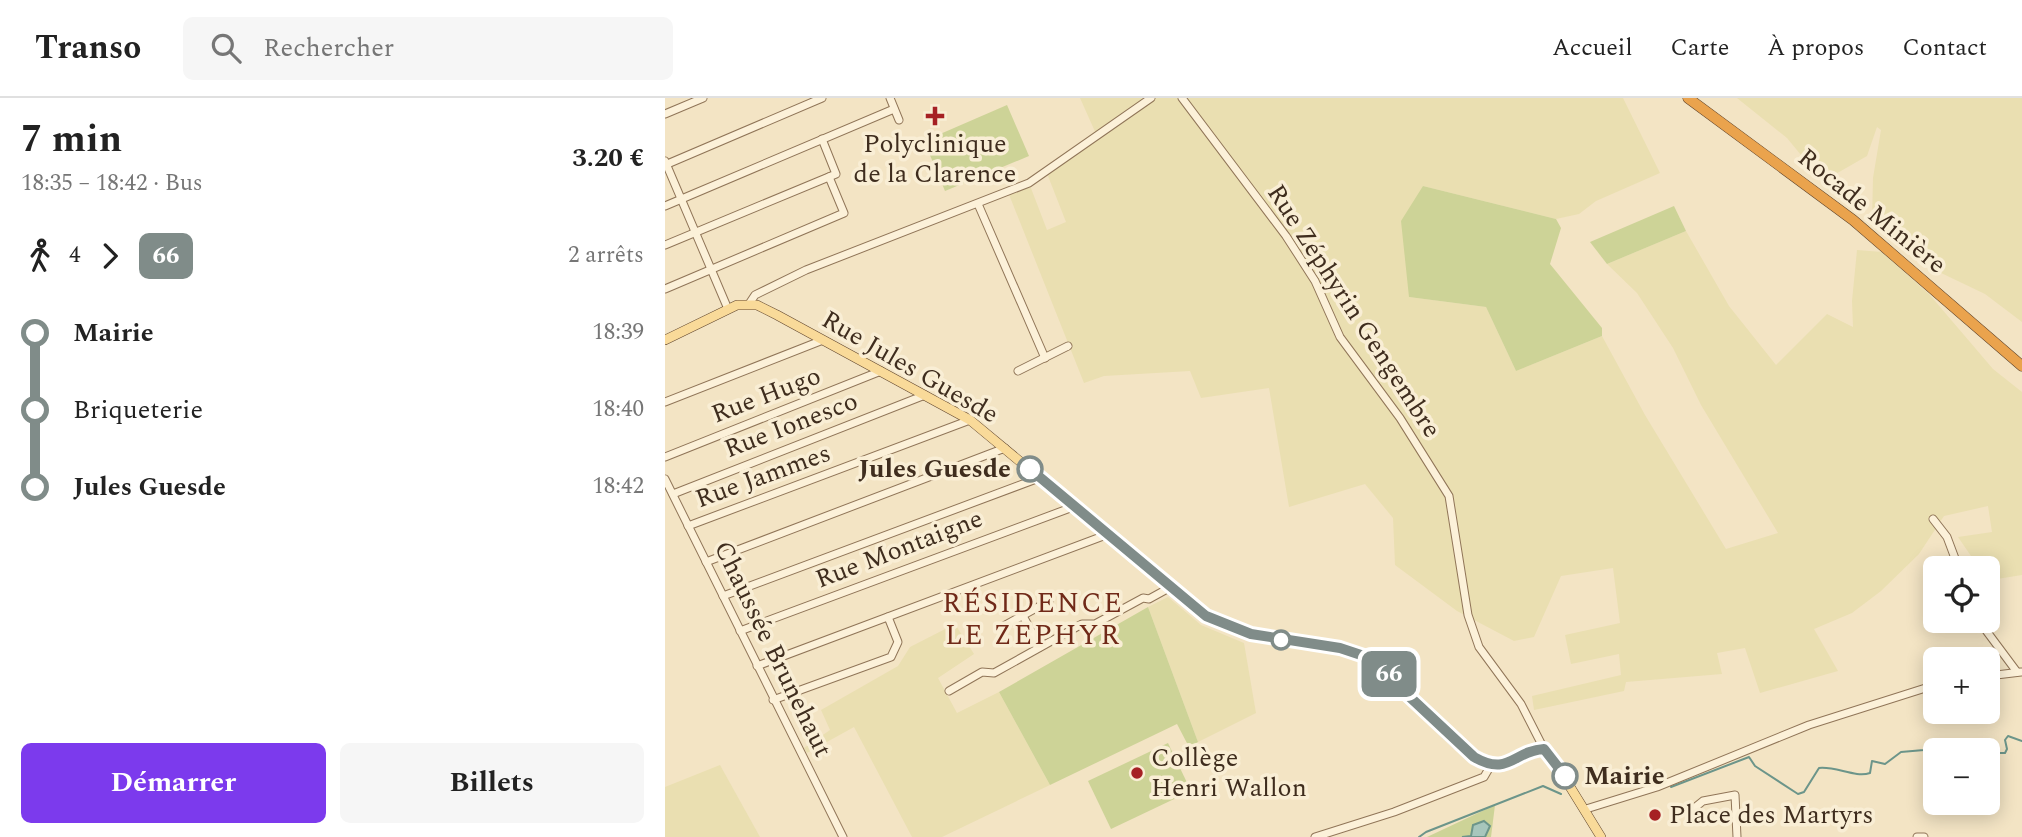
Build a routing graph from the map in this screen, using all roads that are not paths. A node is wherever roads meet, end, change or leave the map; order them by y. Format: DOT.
graph roads {
  1 [pos="703,98"];
  2 [pos="822,98"];
  3 [pos="890,98"];
  4 [pos="1151,98"];
  5 [pos="1182,98"];
  6 [pos="1688,98"];
  7 [pos="1698,98"];
  8 [pos="894,109"];
  9 [pos="665,114"];
  10 [pos="898,120"];
  11 [pos="822,139"];
  12 [pos="665,163"];
  13 [pos="832,175"];
  14 [pos="681,199"];
  15 [pos="978,204"];
  16 [pos="665,206"];
  17 [pos="696,232"];
  18 [pos="665,245"];
  19 [pos="711,270"];
  20 [pos="665,289"];
  21 [pos="749,304"];
  22 [pos="728,309"];
  23 [pos="665,340"];
  24 [pos="823,340"];
  25 [pos="1068,346"];
  26 [pos="1045,358"];
  27 [pos="2022,359"];
  28 [pos="2022,366"];
  29 [pos="881,371"];
  30 [pos="1018,371"];
  31 [pos="925,394"];
  32 [pos="665,402"];
  33 [pos="970,420"];
  34 [pos="1005,448"];
  35 [pos="665,457"];
  36 [pos="1039,478"];
  37 [pos="665,479"];
  38 [pos="673,494"];
  39 [pos="1073,507"];
  40 [pos="1933,519"];
  41 [pos="688,526"];
  42 [pos="1106,535"];
  43 [pos="1954,556"];
  44 [pos="706,562"];
  45 [pos="1169,588"];
  46 [pos="723,596"];
  47 [pos="1049,601"];
  48 [pos="1023,616"];
  49 [pos="888,617"];
  50 [pos="1000,628"];
  51 [pos="740,631"];
  52 [pos="1989,633"];
  53 [pos="1040,647"];
  54 [pos="757,666"];
  55 [pos="2020,672"];
  56 [pos="2000,674"];
  57 [pos="1923,689"];
  58 [pos="949,691"];
  59 [pos="773,701"];
  60 [pos="1544,749"];
  61 [pos="1491,765"];
  62 [pos="1586,809"];
  63 [pos="1688,813"];
  64 [pos="843,837"];
  65 [pos="1315,837"];
  66 [pos="1601,837"];
  67 [pos="1737,837"];
  68 [pos="1917,837"];
  69 [pos="1924,837"];
  1 -- 9 [label="street"];
  2 -- 12 [label="street"];
  3 -- 8 [label="street"];
  4 -- 15 [label="street"];
  5 -- 60 [label="street, Rue Zéphyrin Gengembre"];
  6 -- 28 [label="highway, Rocade Minière"];
  7 -- 27 [label="highway, Rocade Minière"];
  8 -- 10 [label="street"];
  8 -- 11 [label="street"];
  11 -- 13 [label="street"];
  11 -- 14 [label="street"];
  12 -- 14 [label="street"];
  13 -- 17 [label="street"];
  13 -- 19 [label="street"];
  14 -- 16 [label="street"];
  14 -- 17 [label="street"];
  15 -- 21 [label="street"];
  15 -- 26 [label="street"];
  17 -- 18 [label="street"];
  17 -- 19 [label="street"];
  19 -- 20 [label="street"];
  19 -- 22 [label="street"];
  21 -- 22 [label="main road"];
  21 -- 24 [label="main road, Rue Jules Guesde"];
  22 -- 23 [label="main road"];
  24 -- 29 [label="main road, Rue Jules Guesde"];
  24 -- 32 [label="street"];
  25 -- 26 [label="street"];
  26 -- 30 [label="street"];
  29 -- 31 [label="main road, Rue Jules Guesde"];
  29 -- 35 [label="street, Rue Hugo"];
  31 -- 33 [label="main road, Rue Jules Guesde"];
  31 -- 38 [label="street, Rue Ionesco"];
  33 -- 34 [label="main road, Rue Jules Guesde"];
  33 -- 41 [label="street, Rue Jammes"];
  34 -- 36 [label="main road, Rue Jules Guesde"];
  34 -- 44 [label="street"];
  36 -- 39 [label="main road, Rue Jules Guesde"];
  36 -- 46 [label="street"];
  37 -- 38 [label="street, Chaussée Brunehaut"];
  38 -- 41 [label="street, Chaussée Brunehaut"];
  39 -- 42 [label="main road, Rue Jules Guesde"];
  39 -- 51 [label="street, Rue Montaigne"];
  40 -- 43 [label="street"];
  41 -- 44 [label="street, Chaussée Brunehaut"];
  42 -- 45 [label="main road, Rue Jules Guesde"];
  42 -- 49 [label="street"];
  44 -- 46 [label="street, Chaussée Brunehaut"];
  45 -- 53 [label="street"];
  45 -- 61 [label="main road, Rue Jules Guesde"];
  46 -- 51 [label="street, Chaussée Brunehaut"];
  47 -- 48 [label="street"];
  48 -- 50 [label="street"];
  48 -- 53 [label="street"];
  49 -- 54 [label="street"];
  49 -- 59 [label="street"];
  51 -- 54 [label="street, Chaussée Brunehaut"];
  52 -- 55 [label="street"];
  53 -- 58 [label="street"];
  54 -- 59 [label="street, Chaussée Brunehaut"];
  55 -- 56 [label="street"];
  57 -- 62 [label="street"];
  59 -- 64 [label="street, Chaussée Brunehaut"];
  60 -- 61 [label="main road"];
  60 -- 62 [label="main road"];
  61 -- 65 [label="street"];
  62 -- 66 [label="main road"];
  63 -- 67 [label="street"];
  68 -- 69 [label="street"];
}
